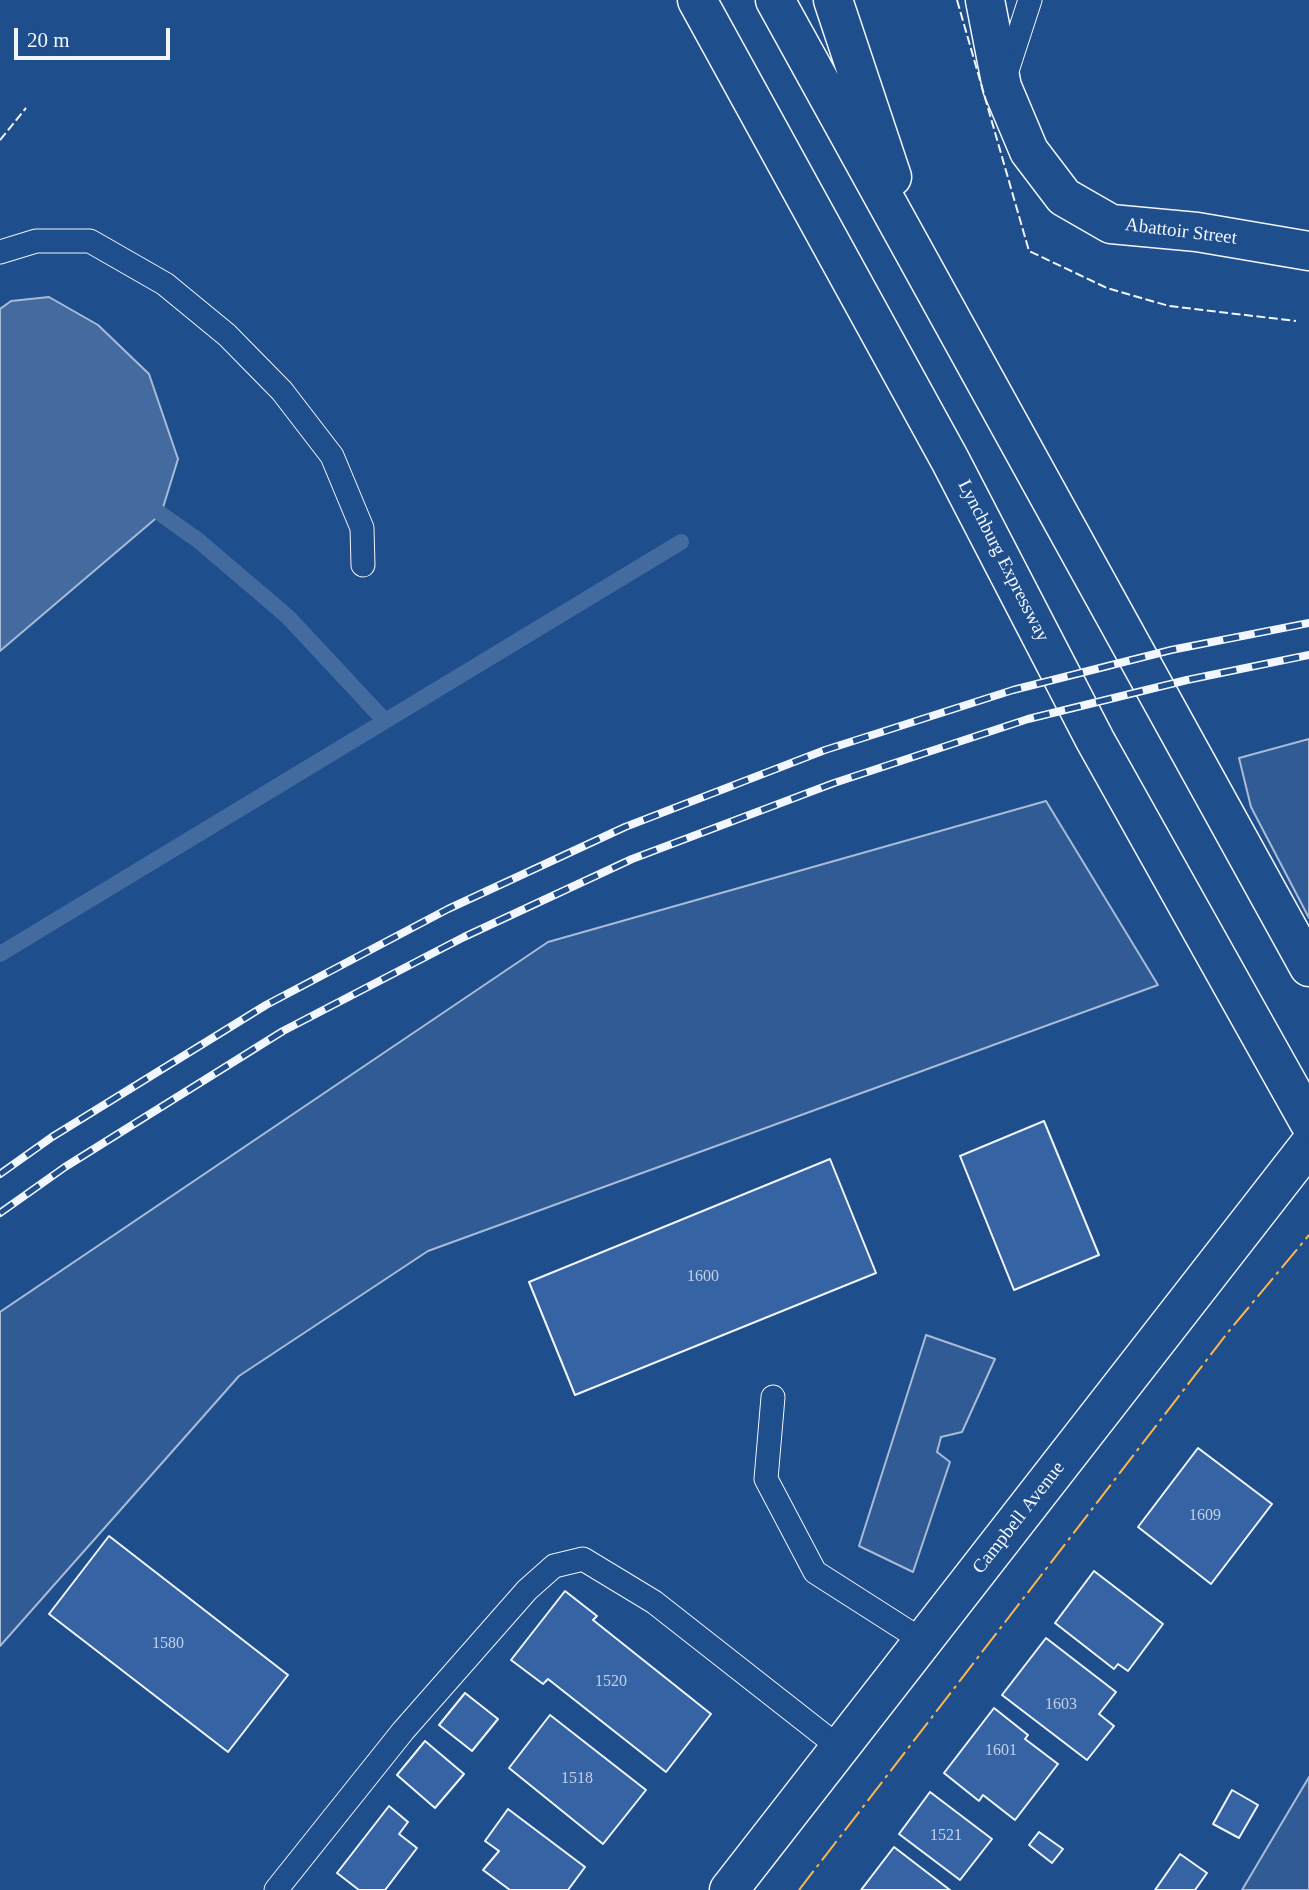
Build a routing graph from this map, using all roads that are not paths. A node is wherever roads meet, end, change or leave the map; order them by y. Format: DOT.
graph roads {
  1 [pos="698,0"];
  2 [pos="775,0"];
  3 [pos="833,0"];
  4 [pos="985,0"];
  5 [pos="1030,0"];
  6 [pos="1002,87"];
  7 [pos="1309,251"];
  8 [pos="0,252"];
  9 [pos="925,275"];
  10 [pos="363,565"];
  11 [pos="1309,967"];
  12 [pos="1309,1122"];
  13 [pos="1309,1145"];
  14 [pos="773,1397"];
  15 [pos="923,1641"];
  16 [pos="840,1748"];
  17 [pos="276,1890"];
  18 [pos="729,1890"];
  1 -- 12 [label="main road, Lynchburg Expressway"];
  2 -- 9 [label="main road"];
  3 -- 9 [label="main road"];
  4 -- 6 [label="main road, Abattoir Street"];
  5 -- 6 [label="lane"];
  6 -- 7 [label="main road, Abattoir Street"];
  8 -- 10 [label="lane"];
  9 -- 11 [label="main road"];
  13 -- 15 [label="main road, Campbell Avenue"];
  14 -- 15 [label="lane"];
  15 -- 16 [label="main road, Campbell Avenue"];
  16 -- 17 [label="lane"];
  16 -- 18 [label="main road, Campbell Avenue"];
}
